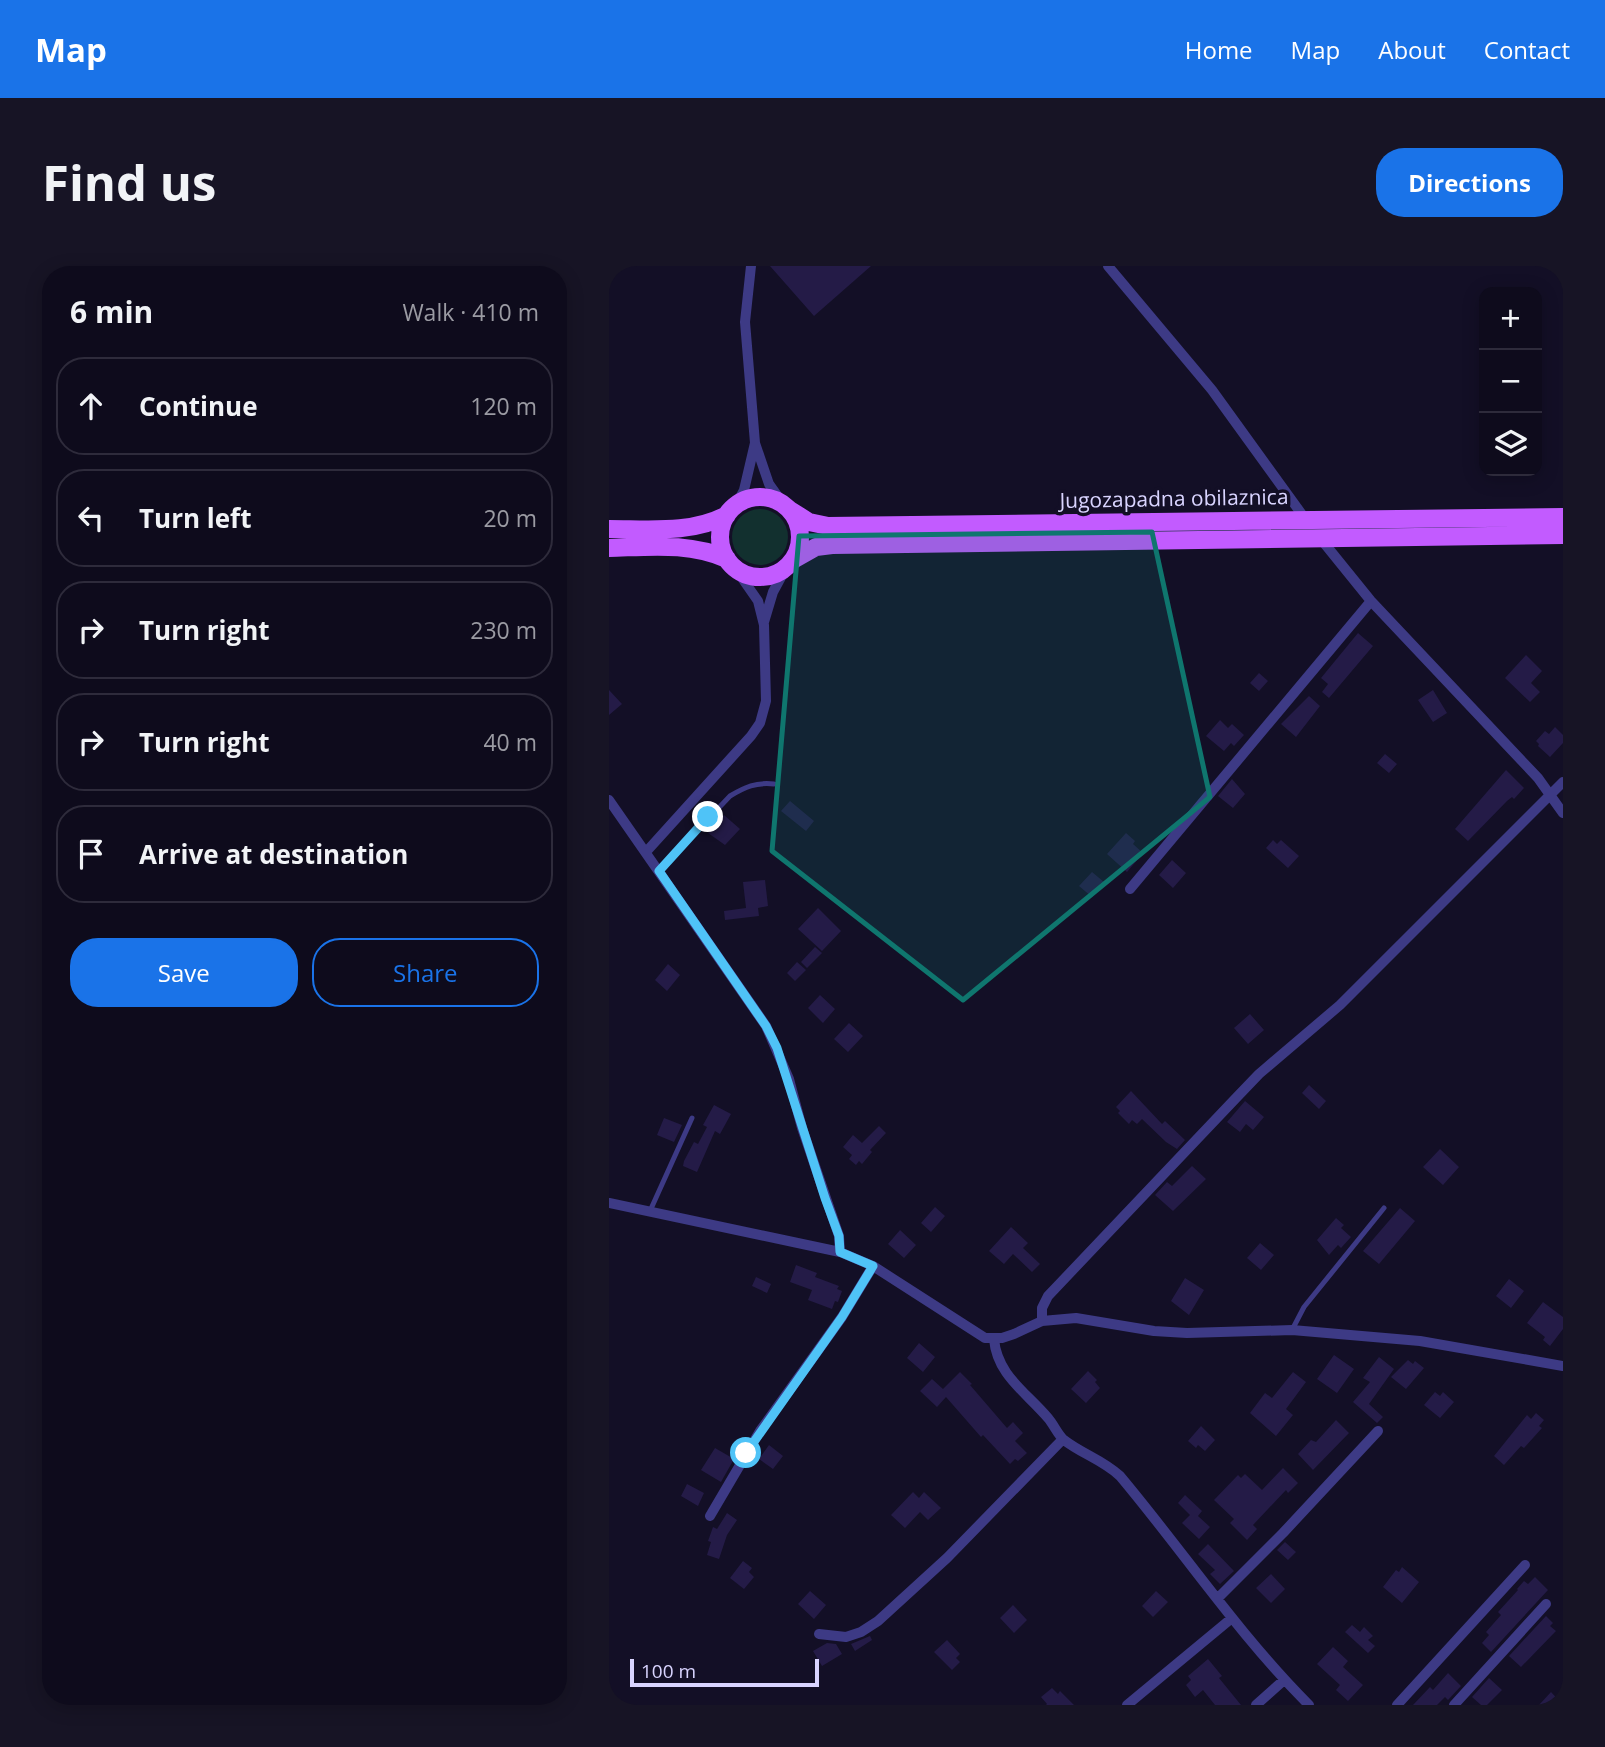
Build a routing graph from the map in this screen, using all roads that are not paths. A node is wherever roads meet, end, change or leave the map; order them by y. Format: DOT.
graph roads {
  1 [pos="751,266"];
  2 [pos="1108,266"];
  3 [pos="755,443"];
  4 [pos="787,508"];
  5 [pos="731,511"];
  6 [pos="1563,517"];
  7 [pos="1306,520"];
  8 [pos="609,529"];
  9 [pos="1563,535"];
  10 [pos="1320,538"];
  11 [pos="609,548"];
  12 [pos="731,564"];
  13 [pos="789,564"];
  14 [pos="1371,601"];
  15 [pos="764,625"];
  16 [pos="1563,782"];
  17 [pos="774,783"];
  18 [pos="1551,795"];
  19 [pos="609,800"];
  20 [pos="1563,813"];
  21 [pos="646,852"];
  22 [pos="659,871"];
  23 [pos="1130,889"];
  24 [pos="692,1118"];
  25 [pos="609,1203"];
  26 [pos="1384,1208"];
  27 [pos="650,1211"];
  28 [pos="840,1252"];
  29 [pos="873,1266"];
  30 [pos="1042,1321"];
  31 [pos="1292,1330"];
  32 [pos="993,1339"];
  33 [pos="1563,1366"];
  34 [pos="1378,1431"];
  35 [pos="1063,1439"];
  36 [pos="710,1516"];
  37 [pos="1525,1564"];
  38 [pos="1217,1599"];
  39 [pos="1546,1604"];
  40 [pos="1232,1618"];
  41 [pos="819,1634"];
  42 [pos="1284,1680"];
  43 [pos="1127,1705"];
  44 [pos="1256,1705"];
  45 [pos="1309,1705"];
  46 [pos="1397,1705"];
  47 [pos="1454,1705"];
  1 -- 3 [label="street"];
  2 -- 7 [label="street"];
  3 -- 4 [label="street"];
  3 -- 5 [label="street"];
  4 -- 5 [label="main road"];
  4 -- 7 [label="main road, Jugozapadna obilaznica"];
  4 -- 13 [label="main road"];
  5 -- 8 [label="main road"];
  5 -- 12 [label="main road"];
  6 -- 7 [label="main road, Jugozapadna obilaznica"];
  9 -- 10 [label="main road, Jugozapadna obilaznica"];
  10 -- 13 [label="main road, Jugozapadna obilaznica"];
  10 -- 14 [label="street"];
  11 -- 12 [label="main road"];
  12 -- 13 [label="main road"];
  12 -- 15 [label="street"];
  13 -- 15 [label="street"];
  14 -- 18 [label="street"];
  14 -- 23 [label="street"];
  15 -- 21 [label="street"];
  16 -- 18 [label="street"];
  17 -- 22 [label="lane"];
  18 -- 20 [label="street"];
  18 -- 30 [label="street"];
  19 -- 21 [label="street"];
  21 -- 22 [label="street"];
  22 -- 28 [label="street"];
  24 -- 27 [label="lane"];
  25 -- 27 [label="street"];
  26 -- 31 [label="lane"];
  27 -- 28 [label="street"];
  28 -- 29 [label="street"];
  29 -- 32 [label="street"];
  29 -- 36 [label="street"];
  30 -- 31 [label="street"];
  30 -- 32 [label="street"];
  31 -- 33 [label="street"];
  32 -- 35 [label="street"];
  34 -- 38 [label="street"];
  35 -- 38 [label="street"];
  35 -- 41 [label="street"];
  37 -- 46 [label="street"];
  38 -- 40 [label="street"];
  39 -- 47 [label="street"];
  40 -- 42 [label="street"];
  40 -- 43 [label="street"];
  42 -- 44 [label="street"];
  42 -- 45 [label="street"];
}
